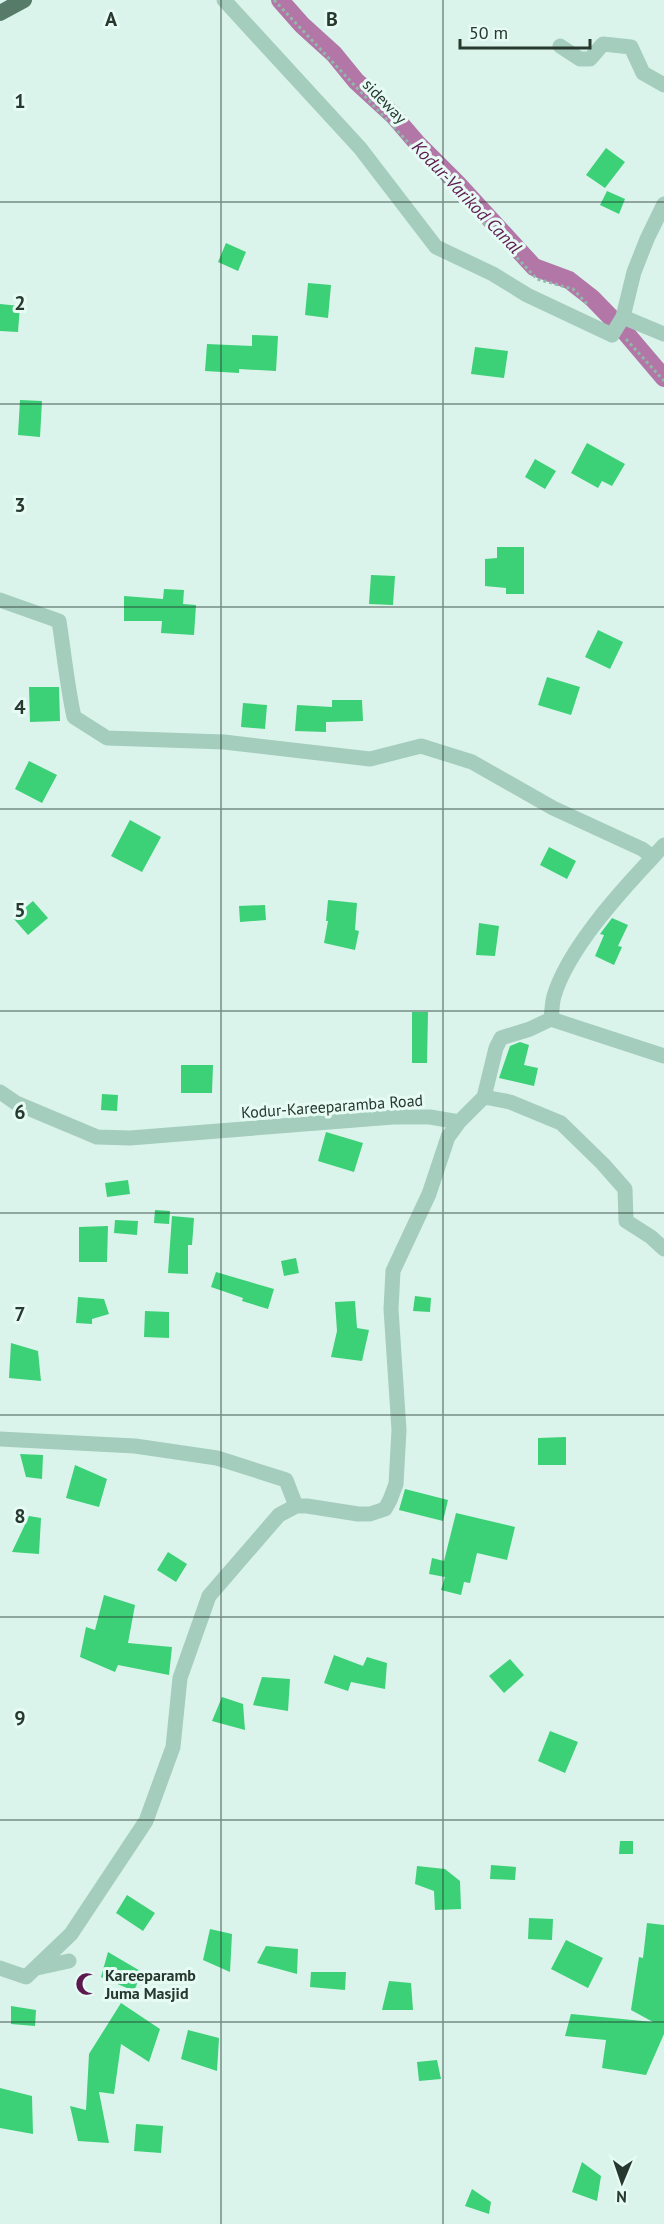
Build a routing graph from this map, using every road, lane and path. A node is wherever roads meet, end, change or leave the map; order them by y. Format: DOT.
graph roads {
  1 [pos="24,0"];
  2 [pos="224,0"];
  3 [pos="274,0"];
  4 [pos="0,13"];
  5 [pos="560,46"];
  6 [pos="664,86"];
  7 [pos="664,204"];
  8 [pos="594,310"];
  9 [pos="624,311"];
  10 [pos="664,334"];
  11 [pos="618,335"];
  12 [pos="664,381"];
  13 [pos="0,600"];
  14 [pos="664,845"];
  15 [pos="653,857"];
  16 [pos="551,1019"];
  17 [pos="664,1056"];
  18 [pos="0,1092"];
  19 [pos="484,1097"];
  20 [pos="459,1122"];
  21 [pos="664,1249"];
  22 [pos="0,1439"];
  23 [pos="296,1506"];
  24 [pos="69,1961"];
  25 [pos="0,1968"];
  26 [pos="26,1977"];
  1 -- 4 [label="main road"];
  2 -- 11 [label="street"];
  3 -- 8 [label="path, sideway"];
  5 -- 6 [label="street"];
  7 -- 9 [label="street"];
  9 -- 10 [label="street"];
  9 -- 11 [label="street, bridge"];
  11 -- 12 [label="path"];
  13 -- 15 [label="street"];
  14 -- 15 [label="street"];
  15 -- 16 [label="street"];
  16 -- 17 [label="street"];
  16 -- 19 [label="street"];
  18 -- 20 [label="street, Kodur-Kareeparamba Road"];
  19 -- 20 [label="street"];
  19 -- 21 [label="street"];
  20 -- 23 [label="street"];
  22 -- 23 [label="street"];
  23 -- 26 [label="street"];
  24 -- 26 [label="street"];
  25 -- 26 [label="street"];
}
